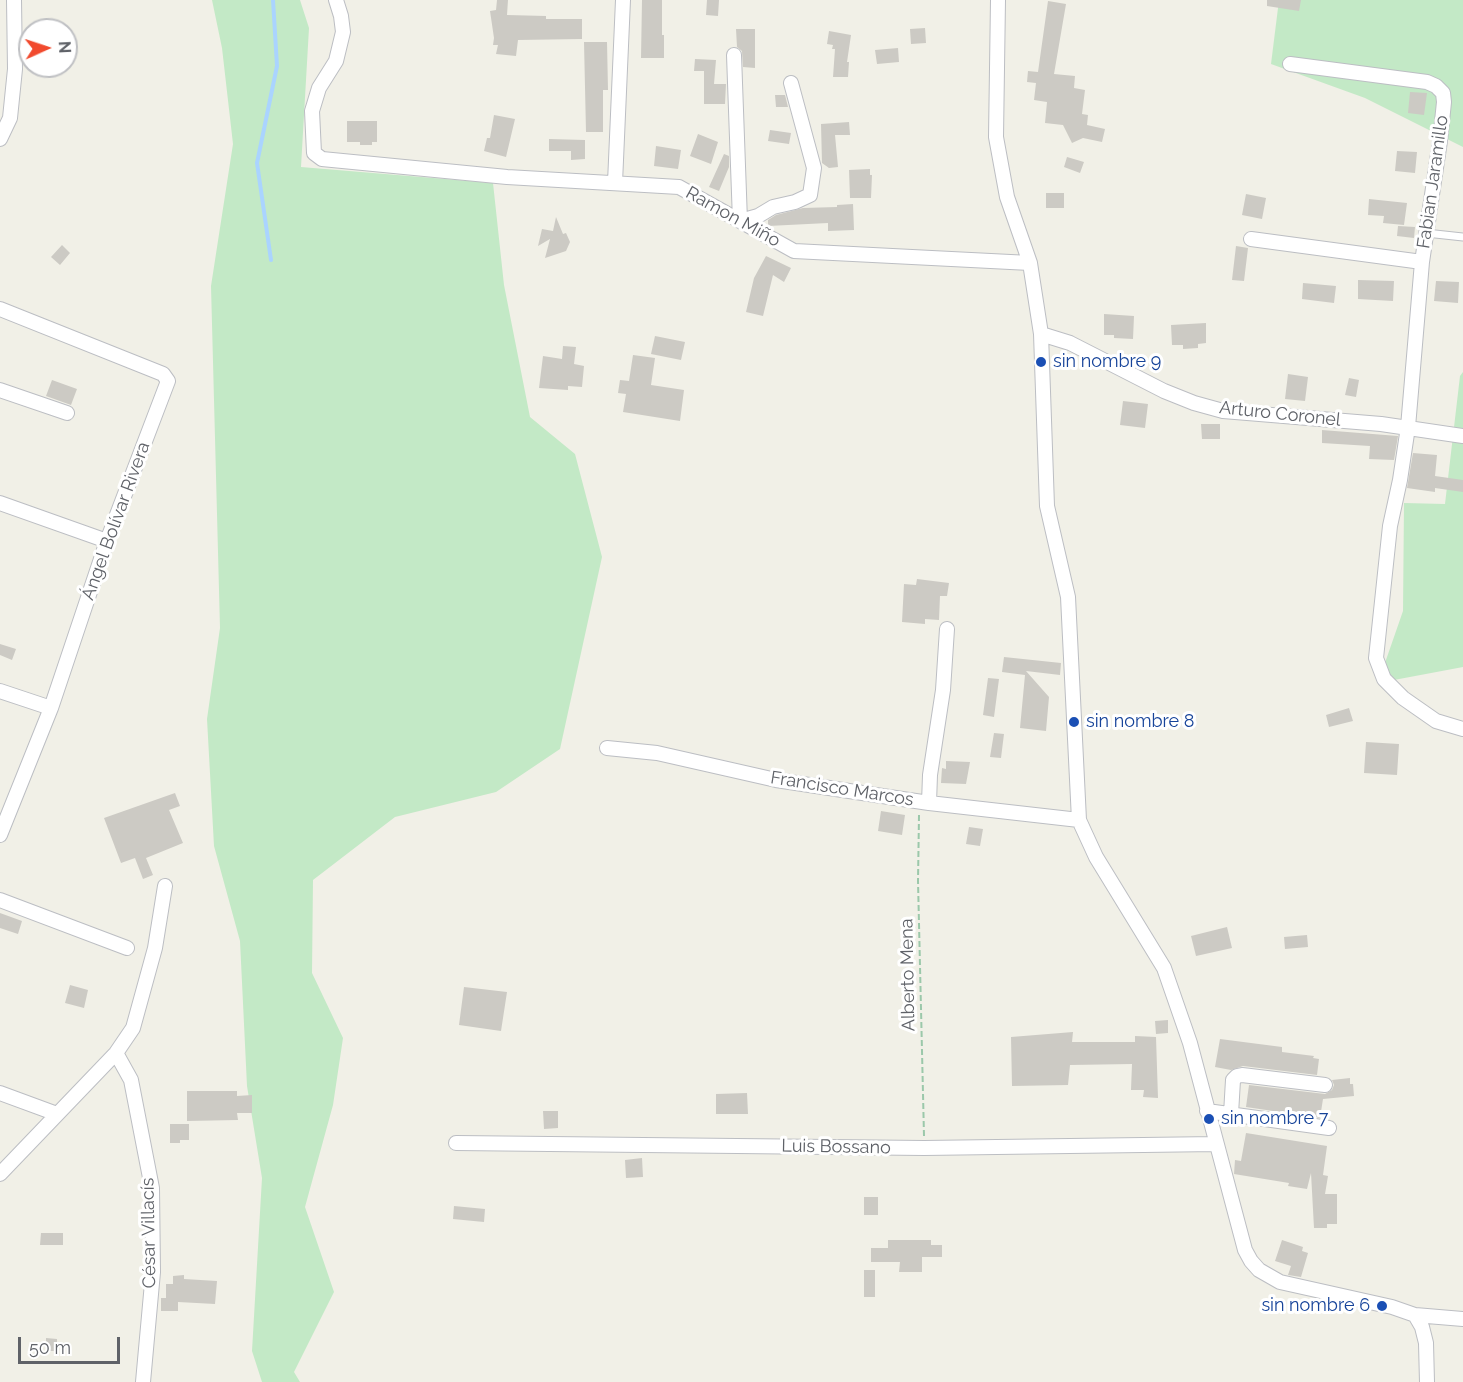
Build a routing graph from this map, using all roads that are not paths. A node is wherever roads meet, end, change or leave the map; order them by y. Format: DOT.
graph roads {
  1 [pos="14,0"];
  2 [pos="336,0"];
  3 [pos="624,0"];
  4 [pos="998,0"];
  5 [pos="734,55"];
  6 [pos="1290,64"];
  7 [pos="791,83"];
  8 [pos="0,139"];
  9 [pos="615,183"];
  10 [pos="740,221"];
  11 [pos="1426,233"];
  12 [pos="1463,237"];
  13 [pos="1251,239"];
  14 [pos="1422,262"];
  15 [pos="1029,263"];
  16 [pos="0,309"];
  17 [pos="1041,334"];
  18 [pos="0,390"];
  19 [pos="67,413"];
  20 [pos="1408,427"];
  21 [pos="1463,436"];
  22 [pos="0,502"];
  23 [pos="107,541"];
  24 [pos="946,628"];
  25 [pos="0,691"];
  26 [pos="51,708"];
  27 [pos="1463,729"];
  28 [pos="607,748"];
  29 [pos="924,802"];
  30 [pos="1079,820"];
  31 [pos="0,835"];
  32 [pos="165,886"];
  33 [pos="0,900"];
  34 [pos="127,948"];
  35 [pos="116,1053"];
  36 [pos="1325,1085"];
  37 [pos="0,1093"];
  38 [pos="1208,1111"];
  39 [pos="57,1114"];
  40 [pos="1232,1114"];
  41 [pos="1329,1128"];
  42 [pos="456,1143"];
  43 [pos="1216,1144"];
  44 [pos="0,1174"];
  45 [pos="1415,1315"];
  46 [pos="1463,1319"];
  47 [pos="143,1382"];
  48 [pos="1427,1382"];
  1 -- 8 [label="street"];
  2 -- 9 [label="street, Ramon Miño"];
  3 -- 9 [label="street"];
  4 -- 15 [label="street"];
  5 -- 10 [label="street"];
  6 -- 11 [label="street, Fabian Jaramillo"];
  7 -- 10 [label="street"];
  9 -- 10 [label="street, Ramon Miño"];
  10 -- 15 [label="street, Ramon Miño"];
  11 -- 12 [label="lane"];
  11 -- 14 [label="street, Fabian Jaramillo"];
  13 -- 14 [label="street"];
  14 -- 20 [label="street, Fabian Jaramillo"];
  15 -- 17 [label="street"];
  16 -- 23 [label="street, Ángel Bolívar Rivera"];
  17 -- 20 [label="street, Arturo Coronel"];
  17 -- 30 [label="street"];
  18 -- 19 [label="street"];
  20 -- 21 [label="street, Arturo Coronel"];
  20 -- 27 [label="street, Fabian Jaramillo"];
  22 -- 23 [label="street"];
  23 -- 26 [label="street, Ángel Bolívar Rivera"];
  24 -- 29 [label="street"];
  25 -- 26 [label="street"];
  26 -- 31 [label="street, Ángel Bolívar Rivera"];
  28 -- 29 [label="street, Francisco Marcos"];
  29 -- 30 [label="street, Francisco Marcos"];
  30 -- 38 [label="street"];
  32 -- 35 [label="street"];
  33 -- 34 [label="street"];
  35 -- 39 [label="street"];
  35 -- 47 [label="street, César Villacís"];
  36 -- 40 [label="street"];
  37 -- 39 [label="street"];
  38 -- 40 [label="street"];
  38 -- 43 [label="street"];
  39 -- 44 [label="street"];
  40 -- 41 [label="street"];
  42 -- 43 [label="street, Luis Bossano"];
  43 -- 45 [label="street"];
  45 -- 46 [label="street"];
  45 -- 48 [label="street"];
}
